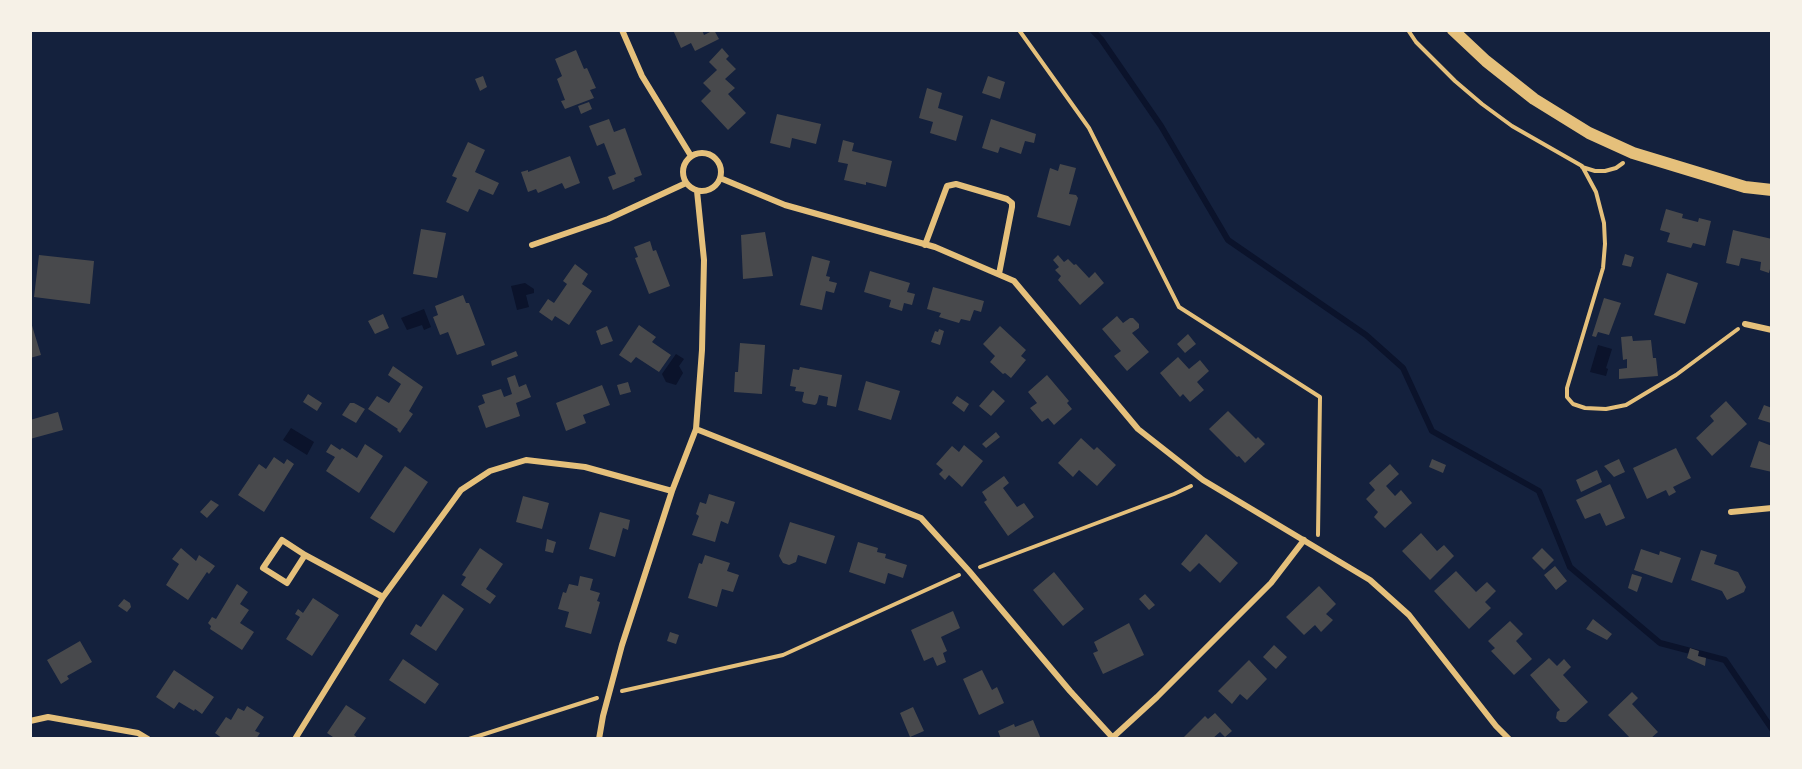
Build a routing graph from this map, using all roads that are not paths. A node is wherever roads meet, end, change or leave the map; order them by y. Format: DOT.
graph roads {
  1 [pos="622,30"];
  2 [pos="1453,30"];
  3 [pos="691,156"];
  4 [pos="720,178"];
  5 [pos="686,183"];
  6 [pos="1772,190"];
  7 [pos="697,191"];
  8 [pos="532,245"];
  9 [pos="925,245"];
  10 [pos="999,274"];
  11 [pos="1745,324"];
  12 [pos="1772,330"];
  13 [pos="696,429"];
  14 [pos="672,491"];
  15 [pos="1772,508"];
  16 [pos="1731,512"];
  17 [pos="1304,540"];
  18 [pos="305,555"];
  19 [pos="383,597"];
  20 [pos="30,721"];
  21 [pos="1112,738"];
  22 [pos="148,739"];
  23 [pos="295,739"];
  24 [pos="599,739"];
  25 [pos="1509,739"];
  1 -- 3 [label="street"];
  2 -- 6 [label="main road"];
  3 -- 4 [label="street"];
  3 -- 5 [label="street"];
  4 -- 7 [label="street"];
  4 -- 9 [label="street"];
  5 -- 7 [label="street"];
  5 -- 8 [label="street"];
  7 -- 13 [label="street"];
  9 -- 10 [label="street"];
  9 -- 10 [label="street"];
  10 -- 17 [label="street"];
  11 -- 12 [label="street"];
  13 -- 14 [label="street"];
  13 -- 21 [label="street"];
  14 -- 19 [label="street"];
  14 -- 24 [label="street"];
  15 -- 16 [label="street"];
  17 -- 21 [label="street"];
  17 -- 25 [label="street"];
  18 -- 18 [label="street"];
  18 -- 19 [label="street"];
  19 -- 23 [label="street"];
  20 -- 22 [label="street"];
}
